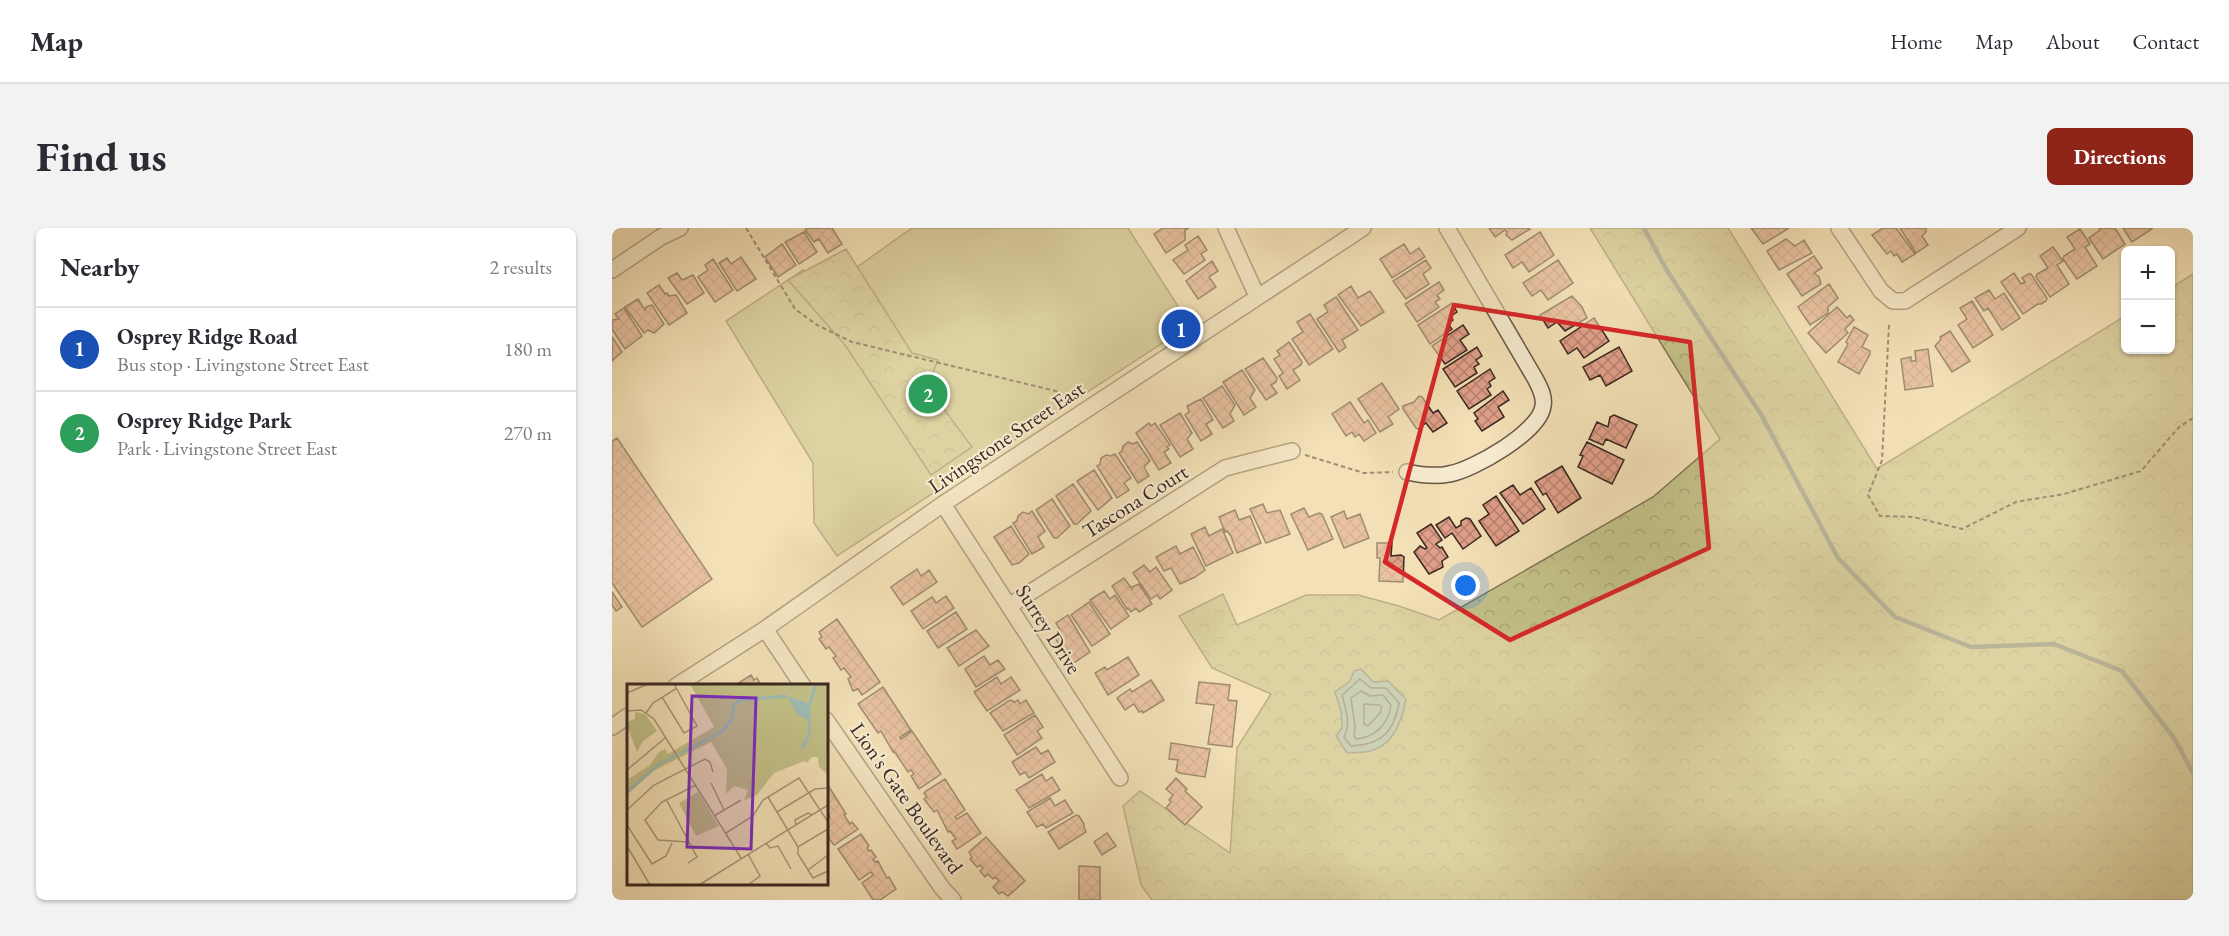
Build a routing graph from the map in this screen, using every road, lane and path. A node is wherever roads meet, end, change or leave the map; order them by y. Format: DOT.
graph roads {
  1 [pos="680,228"];
  2 [pos="746,228"];
  3 [pos="1226,228"];
  4 [pos="1363,228"];
  5 [pos="1447,228"];
  6 [pos="1839,228"];
  7 [pos="2019,228"];
  8 [pos="658,232"];
  9 [pos="612,270"];
  10 [pos="1257,296"];
  11 [pos="1889,325"];
  12 [pos="1060,392"];
  13 [pos="2193,418"];
  14 [pos="1292,451"];
  15 [pos="1407,472"];
  16 [pos="943,504"];
  17 [pos="1009,606"];
  18 [pos="765,629"];
  19 [pos="679,684"];
  20 [pos="802,684"];
  21 [pos="627,717"];
  22 [pos="828,723"];
  23 [pos="612,727"];
  24 [pos="1120,778"];
  25 [pos="953,900"];
  1 -- 8 [label="street"];
  2 -- 12 [label="path"];
  3 -- 10 [label="street"];
  4 -- 10 [label="street, Livingstone Street East"];
  5 -- 15 [label="street"];
  6 -- 7 [label="street"];
  8 -- 9 [label="street"];
  10 -- 16 [label="street, Livingstone Street East"];
  11 -- 13 [label="path"];
  14 -- 15 [label="path"];
  14 -- 17 [label="street, Tascona Court"];
  16 -- 17 [label="street, Surrey Drive"];
  16 -- 18 [label="street, Livingstone Street East"];
  17 -- 24 [label="street, Surrey Drive"];
  18 -- 19 [label="street, Livingstone Street East"];
  18 -- 20 [label="street"];
  21 -- 23 [label="street"];
  22 -- 25 [label="street, Lion's Gate Boulevard"];
}
